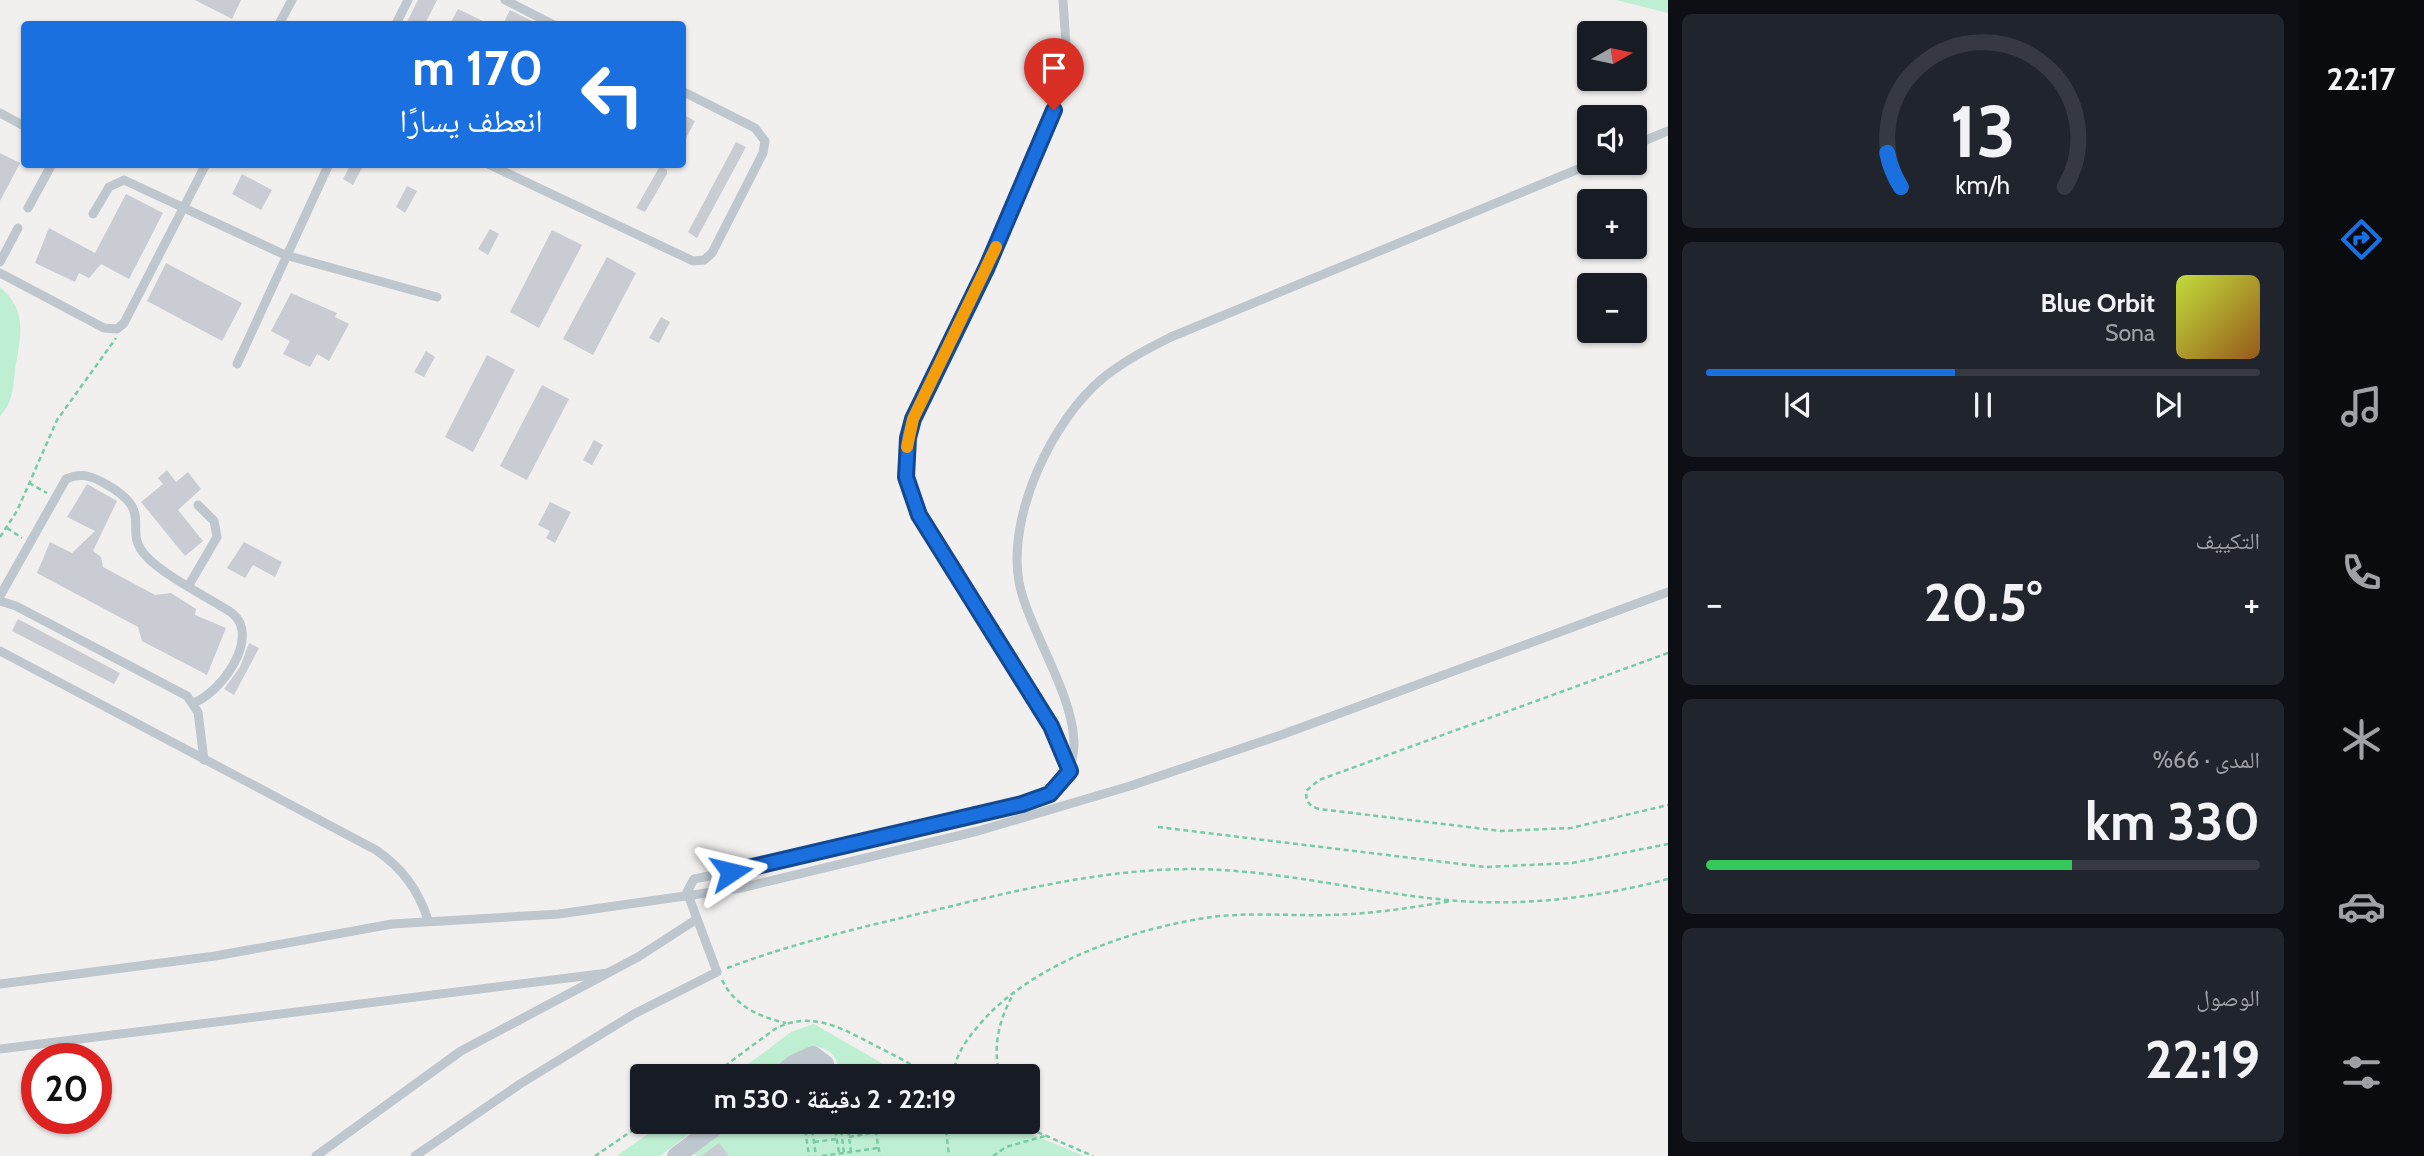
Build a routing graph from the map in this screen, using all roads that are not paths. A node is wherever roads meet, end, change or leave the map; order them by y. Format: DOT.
graph roads {
  1 [pos="292,0"];
  2 [pos="408,0"];
  3 [pos="505,0"];
  4 [pos="1063,0"];
  5 [pos="281,21"];
  6 [pos="398,21"];
  7 [pos="543,21"];
  8 [pos="686,93"];
  9 [pos="0,113"];
  10 [pos="21,124"];
  11 [pos="1668,131"];
  12 [pos="1647,140"];
  13 [pos="50,168"];
  14 [pos="204,168"];
  15 [pos="327,168"];
  16 [pos="496,168"];
  17 [pos="1577,170"];
  18 [pos="28,208"];
  19 [pos="183,208"];
  20 [pos="93,214"];
  21 [pos="18,228"];
  22 [pos="285,255"];
  23 [pos="0,262"];
  24 [pos="0,273"];
  25 [pos="437,297"];
  26 [pos="237,364"];
  27 [pos="198,505"];
  28 [pos="189,585"];
  29 [pos="1668,592"];
  30 [pos="0,598"];
  31 [pos="0,651"];
  32 [pos="193,704"];
  33 [pos="204,761"];
  34 [pos="1070,771"];
  35 [pos="689,898"];
  36 [pos="697,919"];
  37 [pos="428,920"];
  38 [pos="608,973"];
  39 [pos="0,984"];
  40 [pos="0,1049"];
  41 [pos="793,1064"];
  42 [pos="825,1064"];
  43 [pos="706,1134"];
  44 [pos="316,1156"];
  45 [pos="415,1156"];
  46 [pos="676,1156"];
  1 -- 5 [label="lane"];
  2 -- 6 [label="lane"];
  3 -- 7 [label="lane"];
  4 -- 34 [label="lane"];
  8 -- 16 [label="lane"];
  9 -- 10 [label="lane"];
  11 -- 12 [label="lane"];
  13 -- 18 [label="lane"];
  14 -- 19 [label="lane"];
  15 -- 22 [label="lane"];
  17 -- 34 [label="lane"];
  19 -- 20 [label="lane"];
  19 -- 22 [label="lane"];
  19 -- 24 [label="lane"];
  21 -- 23 [label="lane"];
  22 -- 25 [label="lane"];
  22 -- 26 [label="lane"];
  27 -- 28 [label="lane"];
  28 -- 30 [label="lane"];
  28 -- 32 [label="lane"];
  29 -- 35 [label="lane"];
  30 -- 32 [label="lane"];
  31 -- 33 [label="lane"];
  32 -- 33 [label="lane"];
  33 -- 37 [label="lane"];
  34 -- 35 [label="lane"];
  35 -- 36 [label="lane"];
  35 -- 37 [label="lane"];
  36 -- 38 [label="lane"];
  36 -- 45 [label="lane"];
  37 -- 39 [label="lane"];
  38 -- 40 [label="lane"];
  38 -- 44 [label="lane"];
  41 -- 42 [label="street"];
  43 -- 46 [label="street"];
}
